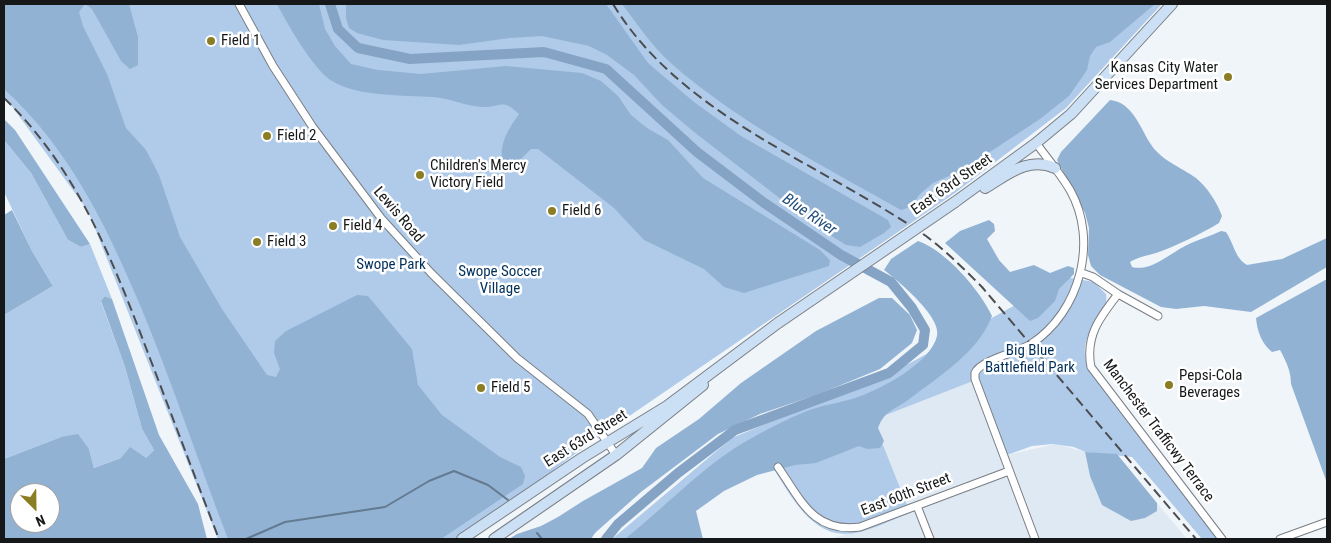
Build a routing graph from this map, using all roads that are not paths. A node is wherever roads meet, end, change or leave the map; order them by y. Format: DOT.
graph roads {
  1 [pos="239,4"];
  2 [pos="1172,4"];
  3 [pos="1036,143"];
  4 [pos="1054,168"];
  5 [pos="955,202"];
  6 [pos="1082,273"];
  7 [pos="1118,294"];
  8 [pos="1158,316"];
  9 [pos="724,362"];
  10 [pos="608,442"];
  11 [pos="616,455"];
  12 [pos="778,467"];
  13 [pos="1009,471"];
  14 [pos="917,506"];
  15 [pos="1327,522"];
  16 [pos="462,539"];
  17 [pos="494,539"];
  18 [pos="930,539"];
  19 [pos="1035,539"];
  20 [pos="1222,539"];
  21 [pos="1280,539"];
  1 -- 10 [label="street, Lewis Road"];
  2 -- 3 [label="main road, East 63rd Street"];
  3 -- 4 [label="street"];
  3 -- 5 [label="main road, East 63rd Street"];
  4 -- 5 [label="main road"];
  4 -- 6 [label="street"];
  5 -- 9 [label="main road, East 63rd Street, bridge"];
  6 -- 7 [label="street"];
  6 -- 13 [label="street"];
  7 -- 8 [label="street"];
  7 -- 20 [label="street, Manchester Trafficwy Terrace"];
  9 -- 10 [label="main road, East 63rd Street"];
  9 -- 11 [label="main road, East 63rd Street"];
  10 -- 11 [label="street, Lewis Road"];
  10 -- 16 [label="main road, East 63rd Street"];
  11 -- 17 [label="main road, East 63rd Street"];
  12 -- 14 [label="street, East 60th Street"];
  13 -- 14 [label="street, East 60th Street"];
  13 -- 19 [label="street"];
  14 -- 18 [label="street"];
  15 -- 21 [label="street"];
}
